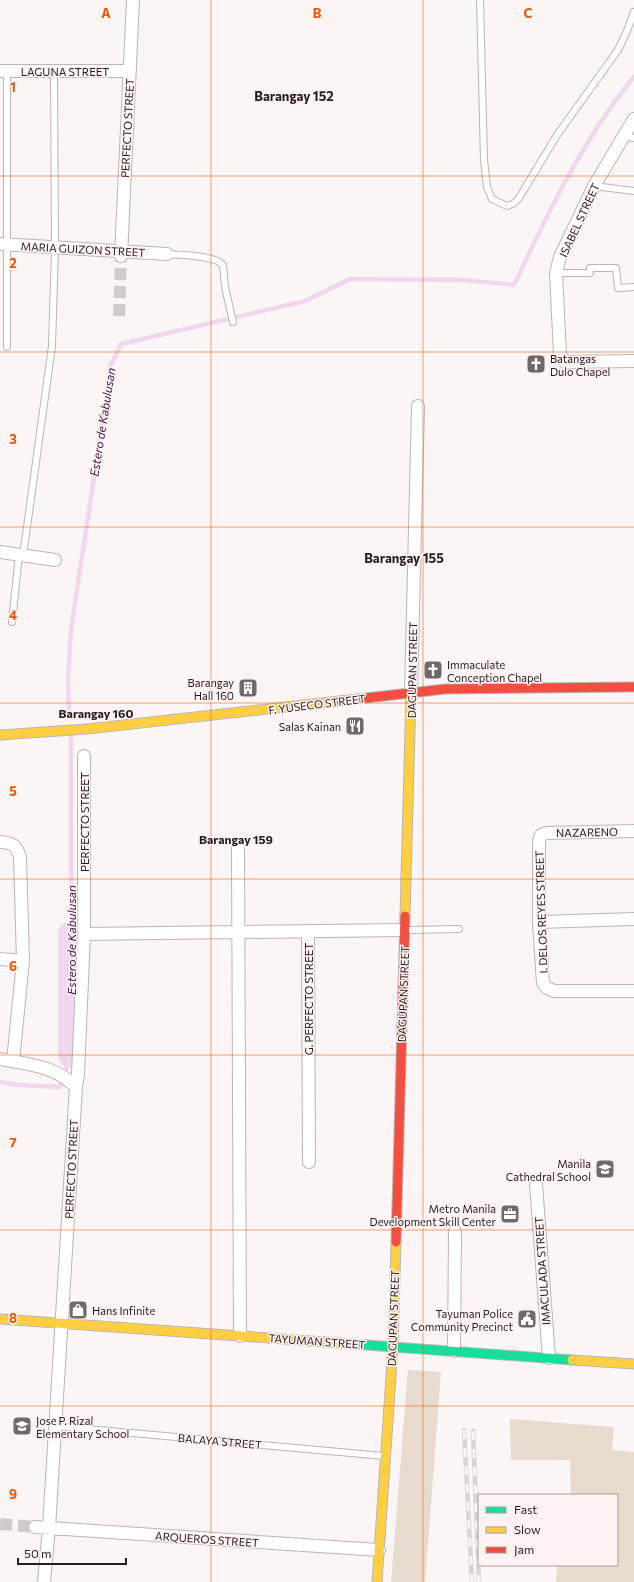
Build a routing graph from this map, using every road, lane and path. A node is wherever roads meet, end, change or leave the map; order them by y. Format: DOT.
graph roads {
  1 [pos="133,0"];
  2 [pos="480,0"];
  3 [pos="634,12"];
  4 [pos="4,71"];
  5 [pos="54,71"];
  6 [pos="130,71"];
  7 [pos="634,119"];
  8 [pos="629,137"];
  9 [pos="594,186"];
  10 [pos="634,191"];
  11 [pos="4,244"];
  12 [pos="55,248"];
  13 [pos="121,254"];
  14 [pos="167,254"];
  15 [pos="556,274"];
  16 [pos="634,287"];
  17 [pos="233,320"];
  18 [pos="7,347"];
  19 [pos="634,361"];
  20 [pos="418,406"];
  21 [pos="0,552"];
  22 [pos="21,556"];
  23 [pos="56,560"];
  24 [pos="12,622"];
  25 [pos="634,687"];
  26 [pos="411,693"];
  27 [pos="0,735"];
  28 [pos="84,756"];
  29 [pos="634,831"];
  30 [pos="541,836"];
  31 [pos="0,842"];
  32 [pos="238,848"];
  33 [pos="634,919"];
  34 [pos="539,922"];
  35 [pos="459,929"];
  36 [pos="404,930"];
  37 [pos="308,932"];
  38 [pos="237,933"];
  39 [pos="84,934"];
  40 [pos="0,959"];
  41 [pos="23,961"];
  42 [pos="634,991"];
  43 [pos="0,1059"];
  44 [pos="13,1061"];
  45 [pos="72,1084"];
  46 [pos="309,1162"];
  47 [pos="536,1184"];
  48 [pos="455,1232"];
  49 [pos="0,1319"];
  50 [pos="62,1323"];
  51 [pos="240,1336"];
  52 [pos="393,1346"];
  53 [pos="454,1351"];
  54 [pos="549,1358"];
  55 [pos="634,1364"];
  56 [pos="55,1426"];
  57 [pos="386,1457"];
  58 [pos="35,1527"];
  59 [pos="49,1528"];
  60 [pos="379,1550"];
  61 [pos="44,1582"];
  62 [pos="377,1582"];
  1 -- 6 [label="street, PERFECTO STREET"];
  2 -- 3 [label="lane"];
  4 -- 5 [label="street, LAGUNA STREET"];
  4 -- 11 [label="lane"];
  5 -- 6 [label="street, LAGUNA STREET"];
  5 -- 12 [label="lane"];
  6 -- 13 [label="street, PERFECTO STREET"];
  7 -- 8 [label="street, ISABEL STREET"];
  8 -- 9 [label="street, ISABEL STREET"];
  9 -- 10 [label="lane"];
  9 -- 15 [label="street, ISABEL STREET"];
  11 -- 12 [label="street, MARIA GUIZON STREET"];
  11 -- 18 [label="lane"];
  12 -- 13 [label="street, MARIA GUIZON STREET"];
  12 -- 22 [label="lane"];
  13 -- 14 [label="street, MARIA GUIZON STREET"];
  14 -- 17 [label="lane"];
  15 -- 16 [label="lane"];
  15 -- 19 [label="street, ISABEL STREET"];
  20 -- 26 [label="street, DAGUPAN STREET"];
  21 -- 22 [label="street"];
  22 -- 23 [label="street"];
  22 -- 24 [label="lane"];
  25 -- 26 [label="street, F. YUSECO STREET"];
  26 -- 27 [label="street, F. YUSECO STREET"];
  26 -- 36 [label="street, DAGUPAN STREET"];
  28 -- 39 [label="street, PERFECTO STREET"];
  29 -- 30 [label="street, NAZARENO"];
  30 -- 34 [label="street, I. DELOS REYES STREET"];
  31 -- 41 [label="street"];
  32 -- 38 [label="street"];
  33 -- 34 [label="street"];
  34 -- 42 [label="street, I. DELOS REYES STREET"];
  35 -- 36 [label="lane"];
  36 -- 37 [label="street, G. PERFECTO STREET"];
  36 -- 52 [label="street, DAGUPAN STREET"];
  37 -- 38 [label="street"];
  37 -- 46 [label="street, G. PERFECTO STREET"];
  38 -- 39 [label="street"];
  38 -- 51 [label="street"];
  39 -- 45 [label="street, PERFECTO STREET"];
  40 -- 41 [label="street"];
  41 -- 44 [label="street"];
  43 -- 44 [label="street"];
  44 -- 45 [label="street"];
  45 -- 50 [label="street, PERFECTO STREET"];
  47 -- 54 [label="street, IMACULADA STREET"];
  48 -- 53 [label="street"];
  49 -- 50 [label="street, TAYUMAN STREET"];
  50 -- 51 [label="street, TAYUMAN STREET"];
  50 -- 56 [label="street, PERFECTO STREET"];
  51 -- 52 [label="street, TAYUMAN STREET"];
  52 -- 53 [label="street, TAYUMAN STREET"];
  52 -- 57 [label="street, DAGUPAN STREET"];
  53 -- 54 [label="street, TAYUMAN STREET"];
  54 -- 55 [label="street, TAYUMAN STREET"];
  56 -- 57 [label="lane, BALAYA STREET"];
  56 -- 59 [label="street, PERFECTO STREET"];
  57 -- 60 [label="street, DAGUPAN STREET"];
  58 -- 59 [label="street, ARQUEROS STREET"];
  59 -- 60 [label="street, ARQUEROS STREET"];
  59 -- 61 [label="street, PERFECTO STREET"];
  60 -- 62 [label="street, DAGUPAN STREET"];
}
